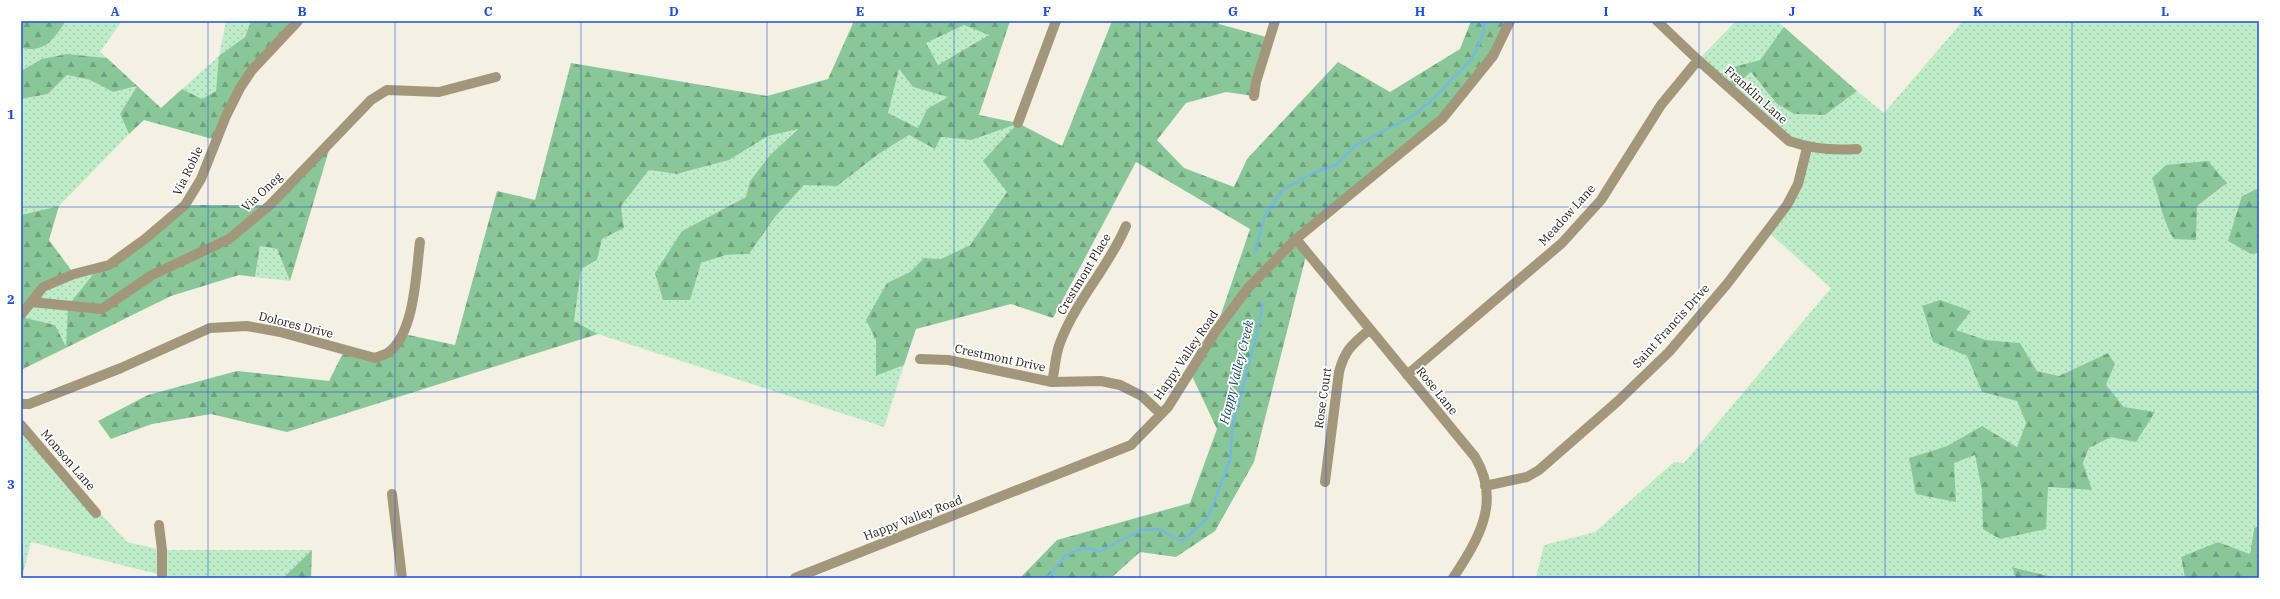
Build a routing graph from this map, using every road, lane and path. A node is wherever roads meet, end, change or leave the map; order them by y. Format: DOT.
graph roads {
  1 [pos="298,21"];
  2 [pos="1056,21"];
  3 [pos="1275,21"];
  4 [pos="1510,21"];
  5 [pos="1657,21"];
  6 [pos="1698,60"];
  7 [pos="496,77"];
  8 [pos="1254,96"];
  9 [pos="1018,123"];
  10 [pos="1807,148"];
  11 [pos="1857,149"];
  12 [pos="1126,226"];
  13 [pos="1296,239"];
  14 [pos="420,242"];
  15 [pos="31,302"];
  16 [pos="21,315"];
  17 [pos="1370,329"];
  18 [pos="920,359"];
  19 [pos="1407,375"];
  20 [pos="1052,382"];
  21 [pos="21,404"];
  22 [pos="1161,414"];
  23 [pos="21,425"];
  24 [pos="1325,482"];
  25 [pos="1485,486"];
  26 [pos="392,494"];
  27 [pos="96,513"];
  28 [pos="159,524"];
  29 [pos="162,578"];
  30 [pos="402,578"];
  31 [pos="796,578"];
  32 [pos="1453,578"];
  1 -- 15 [label="street, Via Roble"];
  2 -- 9 [label="street"];
  3 -- 8 [label="street"];
  4 -- 13 [label="street, Happy Valley Road"];
  5 -- 6 [label="street, Franklin Lane"];
  6 -- 10 [label="street, Franklin Lane"];
  6 -- 19 [label="street, Meadow Lane"];
  7 -- 15 [label="street, Via Oneg"];
  10 -- 11 [label="street, Franklin Lane"];
  10 -- 25 [label="street, Saint Francis Drive"];
  12 -- 20 [label="street, Crestmont Place"];
  13 -- 17 [label="street, Rose Lane"];
  13 -- 22 [label="street, Happy Valley Road"];
  14 -- 21 [label="street, Dolores Drive"];
  15 -- 16 [label="street, Via Roble"];
  17 -- 19 [label="street, Rose Lane"];
  17 -- 24 [label="street, Rose Court"];
  18 -- 20 [label="street, Crestmont Drive"];
  19 -- 25 [label="street, Rose Lane"];
  20 -- 22 [label="street, Crestmont Drive"];
  22 -- 31 [label="street, Happy Valley Road"];
  23 -- 27 [label="street, Monson Lane"];
  25 -- 32 [label="street, Rose Lane"];
  26 -- 30 [label="street"];
  28 -- 29 [label="street"];
}
